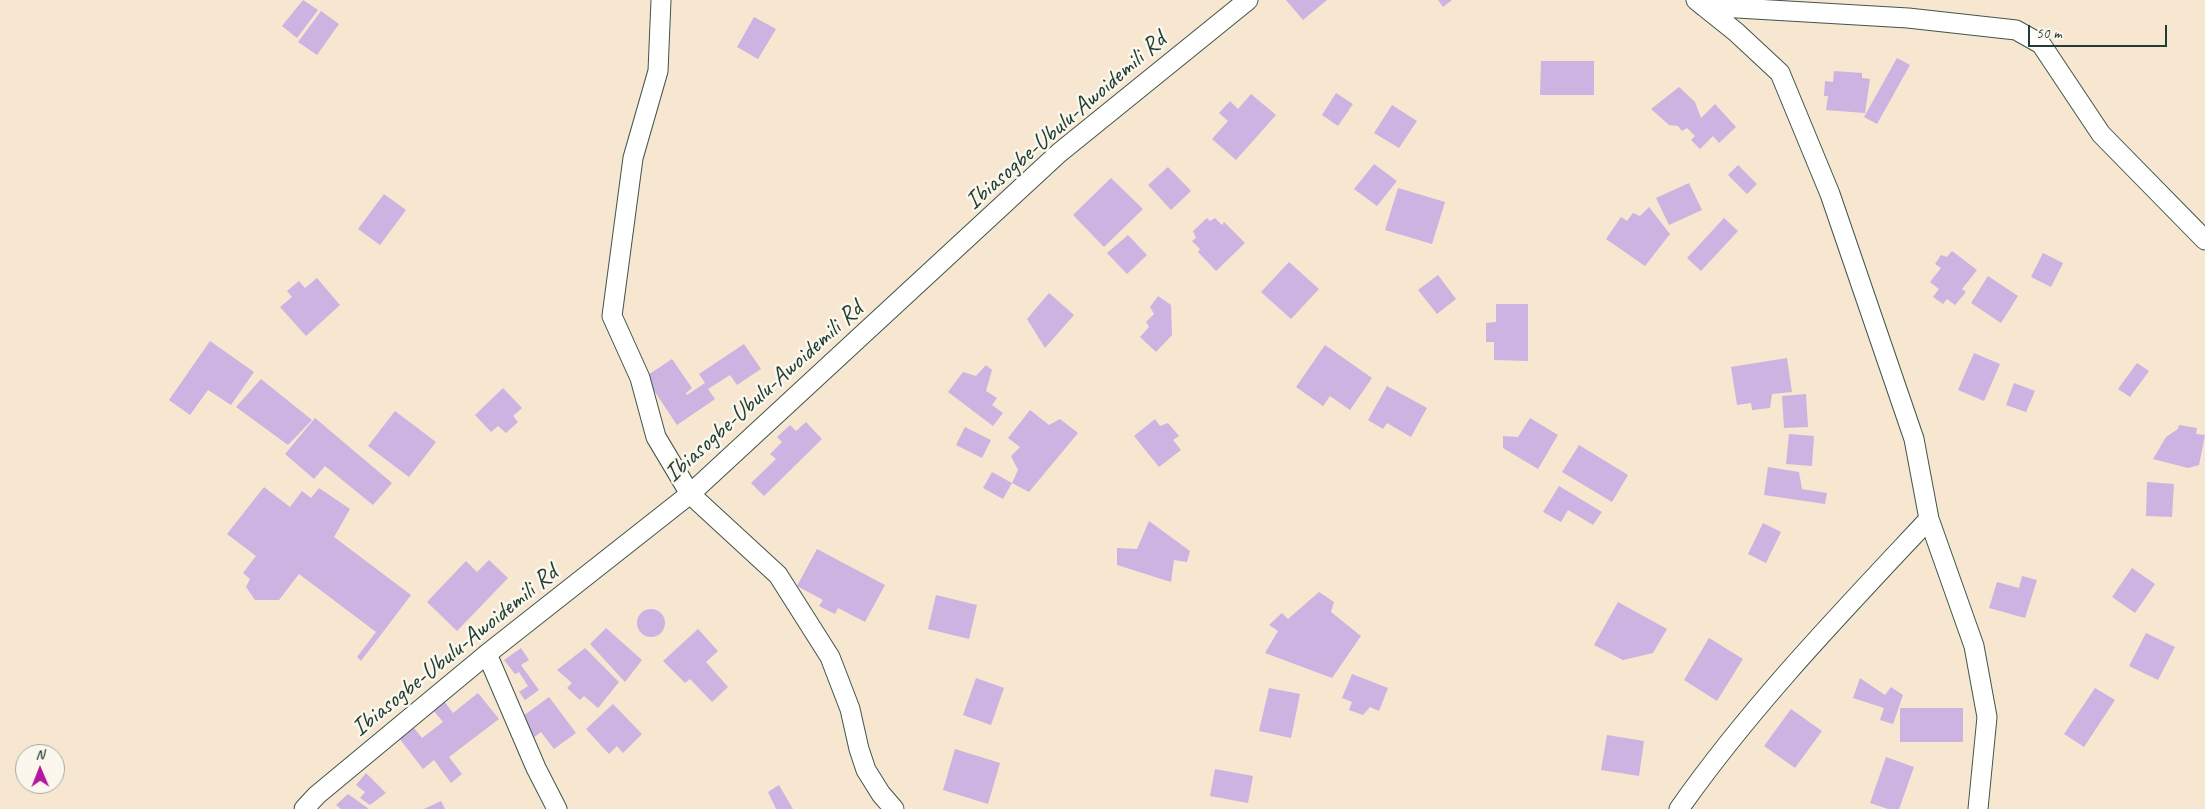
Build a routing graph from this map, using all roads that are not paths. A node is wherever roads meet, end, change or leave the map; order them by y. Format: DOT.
graph roads {
  1 [pos="661,0"];
  2 [pos="1248,0"];
  3 [pos="1700,3"];
  4 [pos="2205,240"];
  5 [pos="690,494"];
  6 [pos="1929,519"];
  7 [pos="487,654"];
  8 [pos="304,809"];
  9 [pos="556,809"];
  10 [pos="894,809"];
  11 [pos="1679,809"];
  12 [pos="1978,809"];
  1 -- 5 [label="street"];
  2 -- 5 [label="street, Ibiasogbe-Ubulu-Awoidemili Rd"];
  3 -- 4 [label="street"];
  3 -- 6 [label="street"];
  5 -- 7 [label="street, Ibiasogbe-Ubulu-Awoidemili Rd"];
  5 -- 10 [label="street"];
  6 -- 11 [label="street"];
  6 -- 12 [label="street"];
  7 -- 8 [label="street, Ibiasogbe-Ubulu-Awoidemili Rd"];
  7 -- 9 [label="street"];
}
